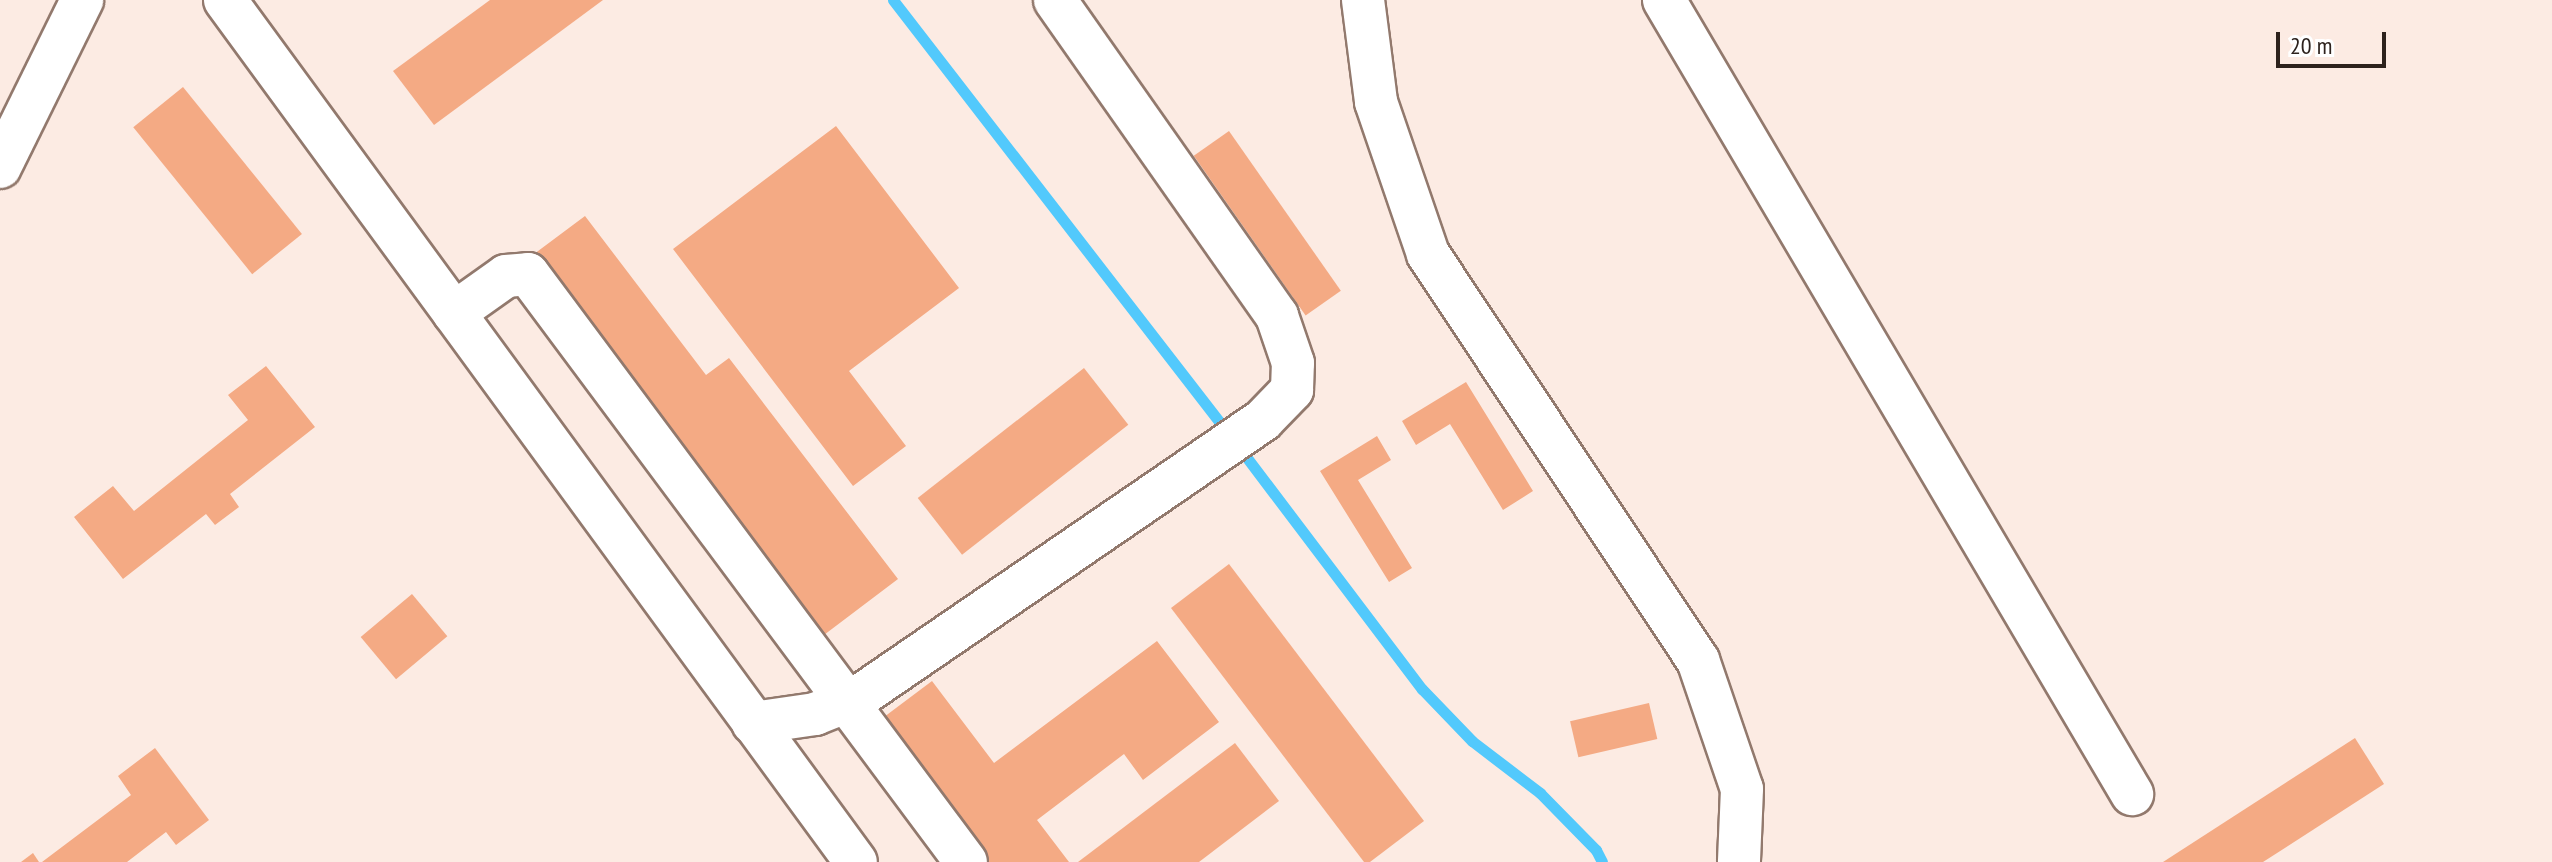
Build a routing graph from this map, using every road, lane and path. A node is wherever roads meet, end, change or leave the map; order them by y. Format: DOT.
graph roads {
  1 [pos="82,0"];
  2 [pos="225,0"];
  3 [pos="1055,0"];
  4 [pos="1363,0"];
  5 [pos="1664,0"];
  6 [pos="0,167"];
  7 [pos="454,313"];
  8 [pos="848,701"];
  9 [pos="753,723"];
  10 [pos="2132,794"];
  11 [pos="856,862"];
  12 [pos="966,862"];
  13 [pos="1739,862"];
  1 -- 6 [label="street"];
  2 -- 7 [label="street"];
  3 -- 8 [label="street"];
  4 -- 13 [label="street"];
  5 -- 10 [label="street"];
  7 -- 8 [label="street"];
  7 -- 9 [label="street"];
  8 -- 9 [label="street"];
  8 -- 12 [label="street"];
  9 -- 11 [label="street"];
}
